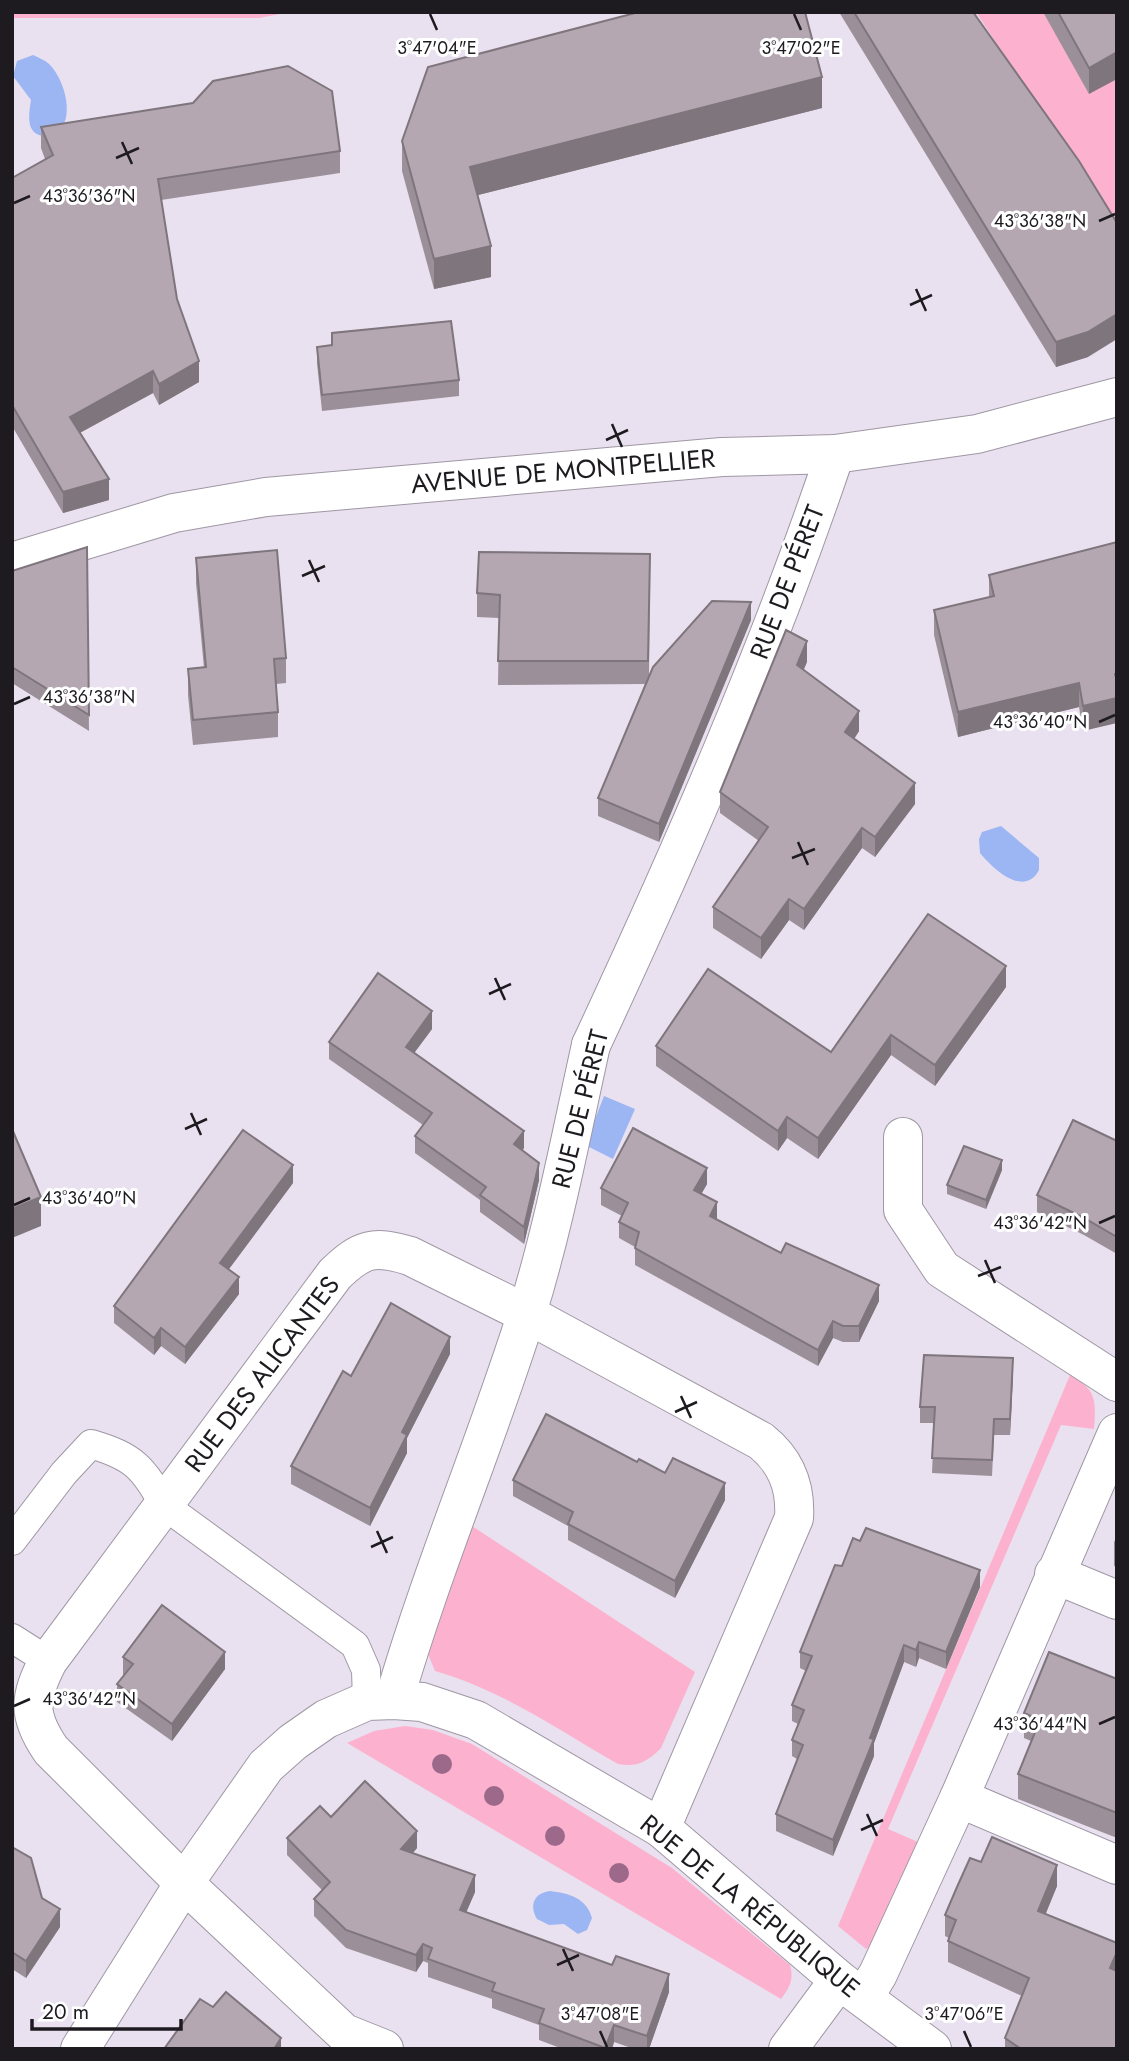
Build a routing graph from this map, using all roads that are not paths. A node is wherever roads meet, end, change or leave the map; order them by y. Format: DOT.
graph roads {
  1 [pos="1117,397"];
  2 [pos="835,454"];
  3 [pos="12,562"];
  4 [pos="903,1137"];
  5 [pos="527,1314"];
  6 [pos="1117,1382"];
  7 [pos="1117,1433"];
  8 [pos="164,1506"];
  9 [pos="12,1541"];
  10 [pos="1054,1574"];
  11 [pos="1117,1600"];
  12 [pos="12,1639"];
  13 [pos="48,1661"];
  14 [pos="381,1701"];
  15 [pos="959,1798"];
  16 [pos="661,1828"];
  17 [pos="1117,1865"];
  18 [pos="184,1883"];
  19 [pos="852,1988"];
  20 [pos="80,2049"];
  21 [pos="384,2049"];
  22 [pos="788,2049"];
  23 [pos="932,2049"];
  1 -- 2 [label="street, AVENUE DE MONTPELLIER"];
  2 -- 3 [label="street, AVENUE DE MONTPELLIER"];
  2 -- 5 [label="street, RUE DE PÉRET"];
  4 -- 6 [label="street"];
  5 -- 8 [label="street, RUE DES ALICANTES"];
  5 -- 14 [label="street, RUE DE PÉRET"];
  5 -- 16 [label="street, RUE DES ALICANTES"];
  7 -- 10 [label="street"];
  8 -- 9 [label="lane"];
  8 -- 13 [label="street, RUE DES ALICANTES"];
  8 -- 14 [label="lane"];
  10 -- 11 [label="street"];
  10 -- 15 [label="street"];
  12 -- 13 [label="lane"];
  13 -- 18 [label="street, RUE DES ALICANTES"];
  14 -- 16 [label="street, RUE DE LA RÉPUBLIQUE"];
  14 -- 18 [label="street"];
  15 -- 17 [label="street"];
  15 -- 19 [label="street"];
  16 -- 19 [label="street, RUE DE LA RÉPUBLIQUE"];
  18 -- 20 [label="street"];
  18 -- 21 [label="street, RUE DES ALICANTES"];
  19 -- 22 [label="street"];
  19 -- 23 [label="street, RUE DE LA RÉPUBLIQUE"];
}
